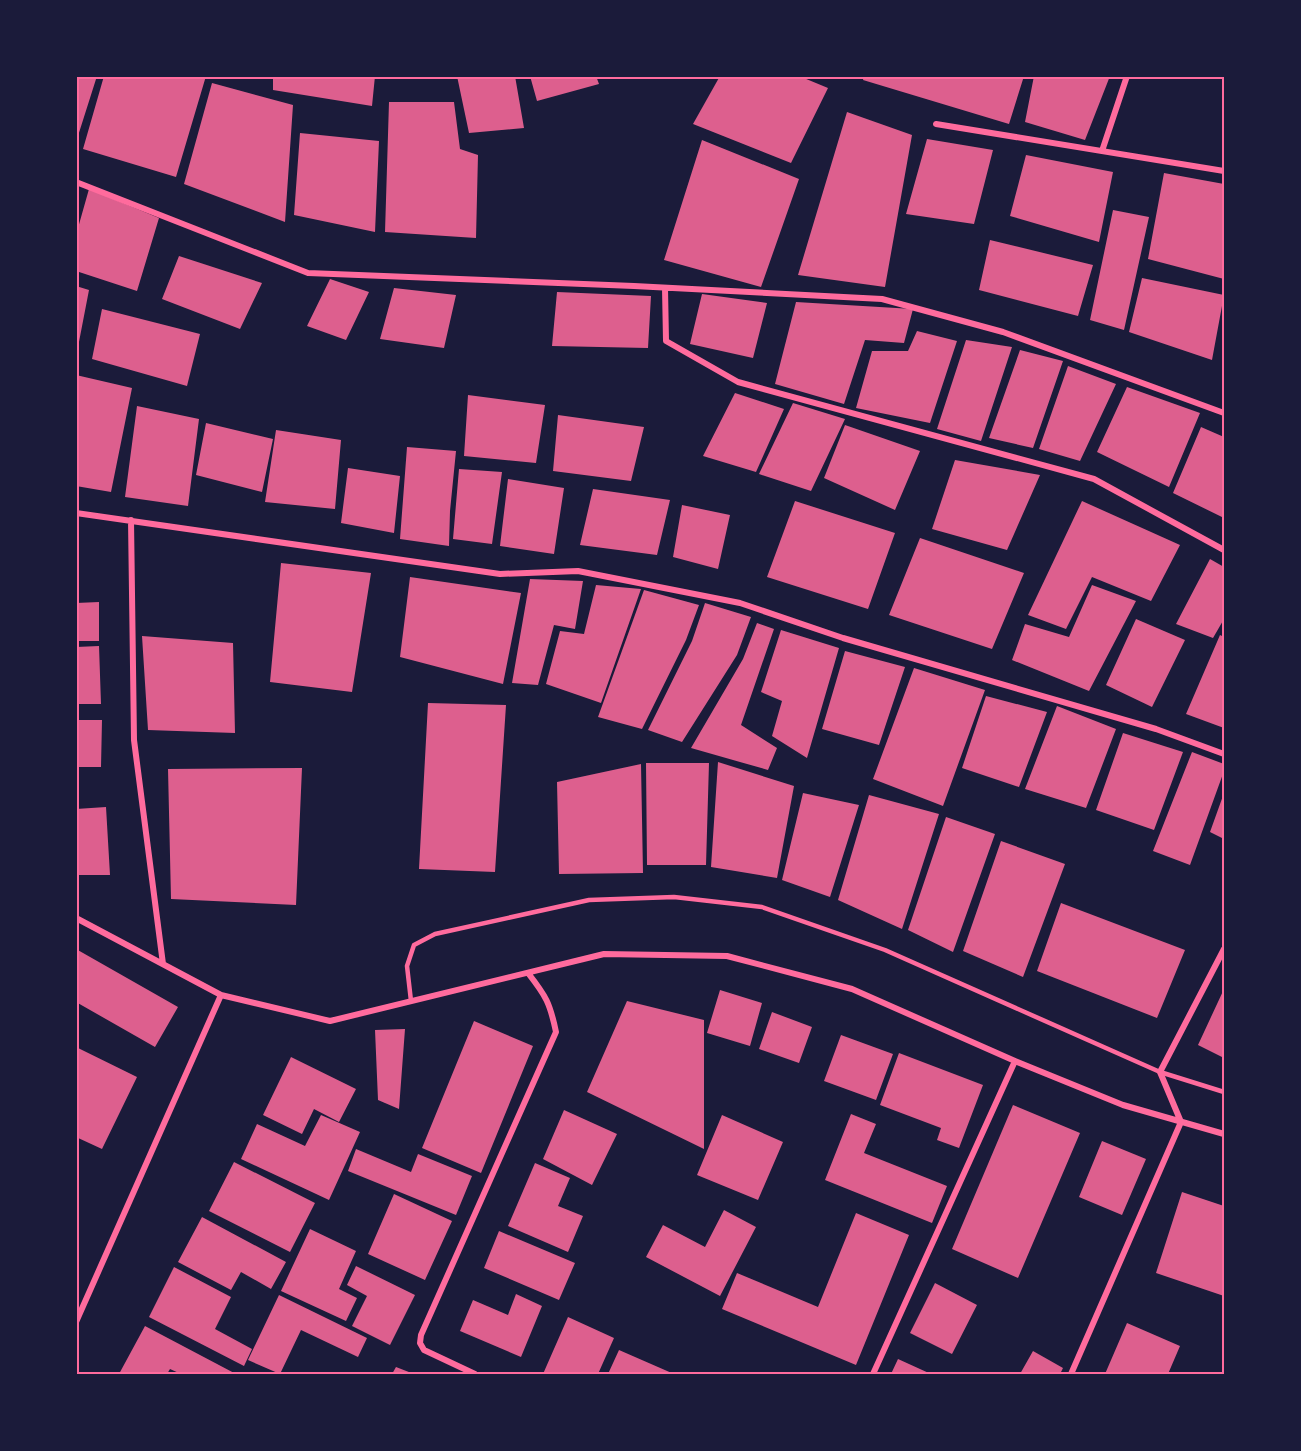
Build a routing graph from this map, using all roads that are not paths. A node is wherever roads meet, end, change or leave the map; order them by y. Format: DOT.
graph roads {
  1 [pos="1127,76"];
  2 [pos="936,124"];
  3 [pos="1102,151"];
  4 [pos="1224,171"];
  5 [pos="76,182"];
  6 [pos="665,288"];
  7 [pos="1224,413"];
  8 [pos="76,513"];
  9 [pos="131,520"];
  10 [pos="1224,550"];
  11 [pos="1224,754"];
  12 [pos="76,918"];
  13 [pos="1224,949"];
  14 [pos="163,964"];
  15 [pos="528,973"];
  16 [pos="221,995"];
  17 [pos="411,1001"];
  18 [pos="1016,1061"];
  19 [pos="1160,1072"];
  20 [pos="1224,1092"];
  21 [pos="1181,1122"];
  22 [pos="1224,1134"];
  23 [pos="76,1322"];
  24 [pos="475,1374"];
  25 [pos="873,1374"];
  26 [pos="1071,1374"];
  1 -- 3 [label="street"];
  2 -- 3 [label="street"];
  3 -- 4 [label="street"];
  5 -- 6 [label="street"];
  6 -- 7 [label="street"];
  6 -- 10 [label="street"];
  8 -- 9 [label="street"];
  9 -- 11 [label="street"];
  9 -- 14 [label="street"];
  12 -- 14 [label="street"];
  13 -- 19 [label="street"];
  14 -- 16 [label="street"];
  15 -- 17 [label="street"];
  15 -- 18 [label="street"];
  15 -- 24 [label="street"];
  16 -- 17 [label="street"];
  16 -- 23 [label="street"];
  17 -- 19 [label="lane"];
  18 -- 21 [label="street"];
  18 -- 25 [label="street"];
  19 -- 20 [label="lane"];
  19 -- 21 [label="street"];
  21 -- 22 [label="street"];
  21 -- 26 [label="street"];
}
